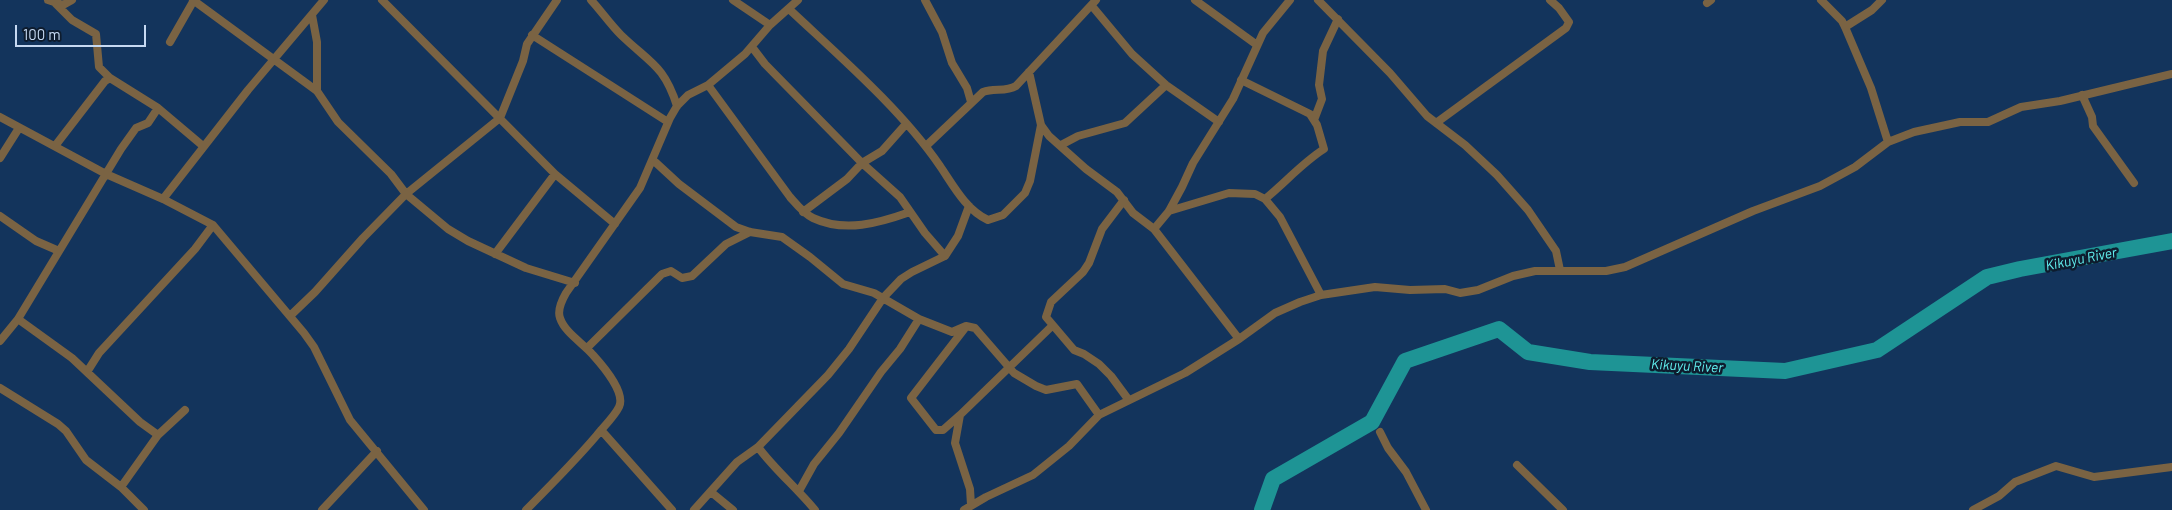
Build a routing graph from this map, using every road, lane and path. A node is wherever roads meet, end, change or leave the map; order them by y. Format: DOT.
graph roads {
  1 [pos="48,0"];
  2 [pos="72,0"];
  3 [pos="193,0"];
  4 [pos="382,0"];
  5 [pos="557,0"];
  6 [pos="591,0"];
  7 [pos="733,0"];
  8 [pos="798,0"];
  9 [pos="925,0"];
  10 [pos="1195,0"];
  11 [pos="1290,0"];
  12 [pos="1318,0"];
  13 [pos="1550,0"];
  14 [pos="1821,0"];
  15 [pos="1882,0"];
  16 [pos="321,1"];
  17 [pos="1094,3"];
  18 [pos="56,4"];
  19 [pos="789,9"];
  20 [pos="312,15"];
  21 [pos="1338,19"];
  22 [pos="770,25"];
  23 [pos="1845,27"];
  24 [pos="532,35"];
  25 [pos="170,42"];
  26 [pos="1257,45"];
  27 [pos="752,47"];
  28 [pos="274,59"];
  29 [pos="1029,72"];
  30 [pos="2172,74"];
  31 [pos="110,78"];
  32 [pos="1241,80"];
  33 [pos="708,85"];
  34 [pos="1166,85"];
  35 [pos="317,91"];
  36 [pos="2082,95"];
  37 [pos="972,102"];
  38 [pos="677,106"];
  39 [pos="158,108"];
  40 [pos="0,117"];
  41 [pos="500,118"];
  42 [pos="1314,120"];
  43 [pos="668,122"];
  44 [pos="1219,122"];
  45 [pos="1436,123"];
  46 [pos="906,124"];
  47 [pos="1041,124"];
  48 [pos="19,128"];
  49 [pos="1888,142"];
  50 [pos="1061,145"];
  51 [pos="55,146"];
  52 [pos="203,146"];
  53 [pos="926,146"];
  54 [pos="0,158"];
  55 [pos="653,160"];
  56 [pos="862,163"];
  57 [pos="106,174"];
  58 [pos="555,174"];
  59 [pos="2134,183"];
  60 [pos="406,194"];
  61 [pos="163,199"];
  62 [pos="1265,199"];
  63 [pos="1124,200"];
  64 [pos="969,206"];
  65 [pos="1169,211"];
  66 [pos="803,212"];
  67 [pos="910,212"];
  68 [pos="0,216"];
  69 [pos="615,224"];
  70 [pos="213,225"];
  71 [pos="1154,229"];
  72 [pos="750,232"];
  73 [pos="59,251"];
  74 [pos="495,254"];
  75 [pos="945,256"];
  76 [pos="1560,270"];
  77 [pos="575,282"];
  78 [pos="1321,295"];
  79 [pos="883,298"];
  80 [pos="291,315"];
  81 [pos="18,319"];
  82 [pos="919,319"];
  83 [pos="966,326"];
  84 [pos="1052,326"];
  85 [pos="1239,339"];
  86 [pos="0,341"];
  87 [pos="587,348"];
  88 [pos="1009,368"];
  89 [pos="87,372"];
  90 [pos="0,388"];
  91 [pos="1128,399"];
  92 [pos="185,410"];
  93 [pos="960,415"];
  94 [pos="1099,415"];
  95 [pos="602,430"];
  96 [pos="1380,432"];
  97 [pos="158,435"];
  98 [pos="758,447"];
  99 [pos="377,451"];
  100 [pos="1518,465"];
  101 [pos="2172,467"];
  102 [pos="121,487"];
  103 [pos="799,491"];
  104 [pos="711,492"];
  105 [pos="967,507"];
  106 [pos="144,510"];
  107 [pos="322,510"];
  108 [pos="424,510"];
  109 [pos="526,510"];
  110 [pos="672,510"];
  111 [pos="694,510"];
  112 [pos="733,510"];
  113 [pos="815,510"];
  114 [pos="1426,510"];
  115 [pos="1563,510"];
  116 [pos="1973,510"];
  1 -- 18 [label="street"];
  2 -- 18 [label="street"];
  3 -- 25 [label="street"];
  3 -- 28 [label="street"];
  4 -- 41 [label="street"];
  5 -- 24 [label="street"];
  6 -- 38 [label="street"];
  7 -- 22 [label="street"];
  8 -- 19 [label="street"];
  9 -- 37 [label="street"];
  10 -- 26 [label="street"];
  11 -- 26 [label="street"];
  12 -- 21 [label="street"];
  13 -- 45 [label="street"];
  14 -- 23 [label="street"];
  15 -- 23 [label="street"];
  16 -- 20 [label="street"];
  17 -- 29 [label="street"];
  17 -- 34 [label="street"];
  18 -- 31 [label="street"];
  19 -- 22 [label="street"];
  19 -- 46 [label="street"];
  20 -- 28 [label="street"];
  20 -- 35 [label="street"];
  21 -- 42 [label="street"];
  21 -- 45 [label="street"];
  22 -- 27 [label="street"];
  23 -- 49 [label="street"];
  24 -- 41 [label="street"];
  24 -- 43 [label="street"];
  26 -- 32 [label="street"];
  27 -- 33 [label="street"];
  27 -- 56 [label="street"];
  28 -- 35 [label="street"];
  28 -- 52 [label="street"];
  29 -- 37 [label="street"];
  29 -- 47 [label="street"];
  30 -- 36 [label="street"];
  31 -- 39 [label="street"];
  31 -- 51 [label="street"];
  32 -- 42 [label="street"];
  32 -- 44 [label="street"];
  33 -- 38 [label="street"];
  33 -- 66 [label="street"];
  34 -- 44 [label="street"];
  34 -- 50 [label="street"];
  35 -- 60 [label="street"];
  36 -- 49 [label="street"];
  36 -- 59 [label="street"];
  37 -- 53 [label="street"];
  38 -- 43 [label="street"];
  39 -- 52 [label="street"];
  39 -- 57 [label="street"];
  40 -- 48 [label="street"];
  41 -- 58 [label="street"];
  41 -- 60 [label="street"];
  42 -- 62 [label="street"];
  43 -- 55 [label="street"];
  44 -- 65 [label="street"];
  45 -- 76 [label="street"];
  46 -- 53 [label="street"];
  46 -- 56 [label="street"];
  47 -- 50 [label="street"];
  47 -- 64 [label="street"];
  48 -- 51 [label="street"];
  48 -- 54 [label="street"];
  49 -- 76 [label="street"];
  50 -- 63 [label="street"];
  51 -- 57 [label="street"];
  52 -- 61 [label="street"];
  53 -- 64 [label="street"];
  55 -- 69 [label="street"];
  55 -- 72 [label="street"];
  56 -- 66 [label="street"];
  56 -- 67 [label="street"];
  57 -- 61 [label="street"];
  57 -- 73 [label="street"];
  58 -- 69 [label="street"];
  58 -- 74 [label="street"];
  60 -- 74 [label="street"];
  60 -- 80 [label="street"];
  61 -- 70 [label="street"];
  62 -- 65 [label="street"];
  62 -- 78 [label="street"];
  63 -- 71 [label="street"];
  63 -- 84 [label="street"];
  64 -- 75 [label="street"];
  65 -- 71 [label="street"];
  66 -- 67 [label="street"];
  67 -- 75 [label="street"];
  68 -- 73 [label="street"];
  69 -- 77 [label="street"];
  70 -- 80 [label="street"];
  70 -- 89 [label="street"];
  71 -- 85 [label="street"];
  72 -- 79 [label="street"];
  72 -- 87 [label="street"];
  73 -- 81 [label="street"];
  74 -- 77 [label="street"];
  75 -- 79 [label="street"];
  76 -- 78 [label="street"];
  77 -- 87 [label="street"];
  78 -- 85 [label="street"];
  79 -- 82 [label="street"];
  79 -- 98 [label="street"];
  80 -- 99 [label="street"];
  81 -- 86 [label="street"];
  81 -- 89 [label="street"];
  82 -- 83 [label="street"];
  82 -- 103 [label="street"];
  83 -- 88 [label="street"];
  83 -- 93 [label="street"];
  84 -- 88 [label="street"];
  84 -- 91 [label="street"];
  85 -- 91 [label="street"];
  87 -- 95 [label="street"];
  88 -- 93 [label="street"];
  88 -- 94 [label="street"];
  89 -- 97 [label="street"];
  90 -- 102 [label="street"];
  91 -- 94 [label="street"];
  92 -- 97 [label="street"];
  93 -- 105 [label="street"];
  94 -- 105 [label="street"];
  95 -- 109 [label="street"];
  95 -- 110 [label="street"];
  96 -- 114 [label="street"];
  97 -- 102 [label="street"];
  98 -- 103 [label="street"];
  98 -- 104 [label="street"];
  99 -- 107 [label="street"];
  99 -- 108 [label="street"];
  100 -- 115 [label="street"];
  101 -- 116 [label="street"];
  102 -- 106 [label="street"];
  103 -- 113 [label="street"];
  104 -- 111 [label="street"];
  104 -- 112 [label="street"];
}
